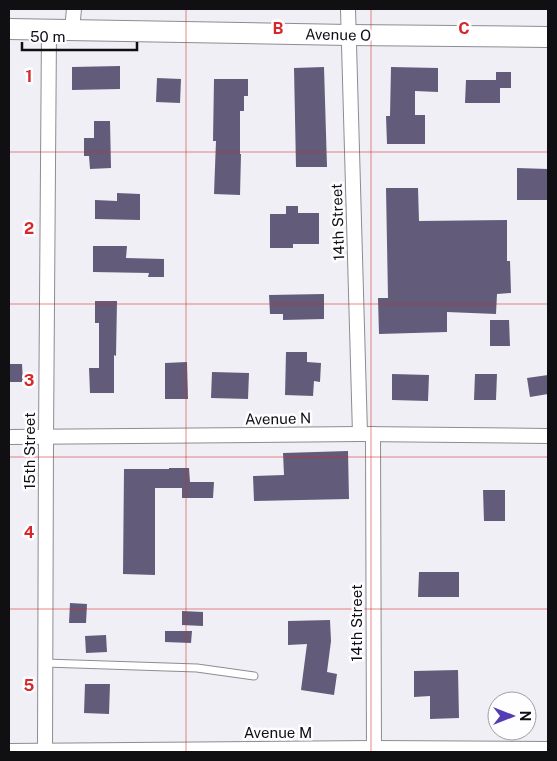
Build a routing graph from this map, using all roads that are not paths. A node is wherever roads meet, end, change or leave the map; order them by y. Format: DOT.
graph roads {
  1 [pos="74,9"];
  2 [pos="348,9"];
  3 [pos="9,30"];
  4 [pos="49,30"];
  5 [pos="72,30"];
  6 [pos="349,35"];
  7 [pos="548,37"];
  8 [pos="366,434"];
  9 [pos="548,436"];
  10 [pos="9,437"];
  11 [pos="46,438"];
  12 [pos="45,663"];
  13 [pos="254,676"];
  14 [pos="548,749"];
  15 [pos="374,750"];
  16 [pos="526,750"];
  17 [pos="9,751"];
  18 [pos="45,752"];
  1 -- 5 [label="street"];
  2 -- 6 [label="street, 14th Street"];
  3 -- 4 [label="street, Avenue O"];
  4 -- 5 [label="street, Avenue O"];
  4 -- 11 [label="street, 15th Street"];
  5 -- 6 [label="street, Avenue O"];
  6 -- 7 [label="street, Avenue O"];
  6 -- 8 [label="street, 14th Street"];
  8 -- 9 [label="street, Avenue N"];
  8 -- 11 [label="street, Avenue N"];
  8 -- 15 [label="street, 14th Street"];
  10 -- 11 [label="street, Avenue N"];
  11 -- 12 [label="street, 15th Street"];
  12 -- 13 [label="lane"];
  12 -- 18 [label="street, 15th Street"];
  14 -- 16 [label="street, Avenue M"];
  15 -- 16 [label="street, Avenue M"];
  15 -- 18 [label="street, Avenue M"];
  17 -- 18 [label="street, Avenue M"];
}
